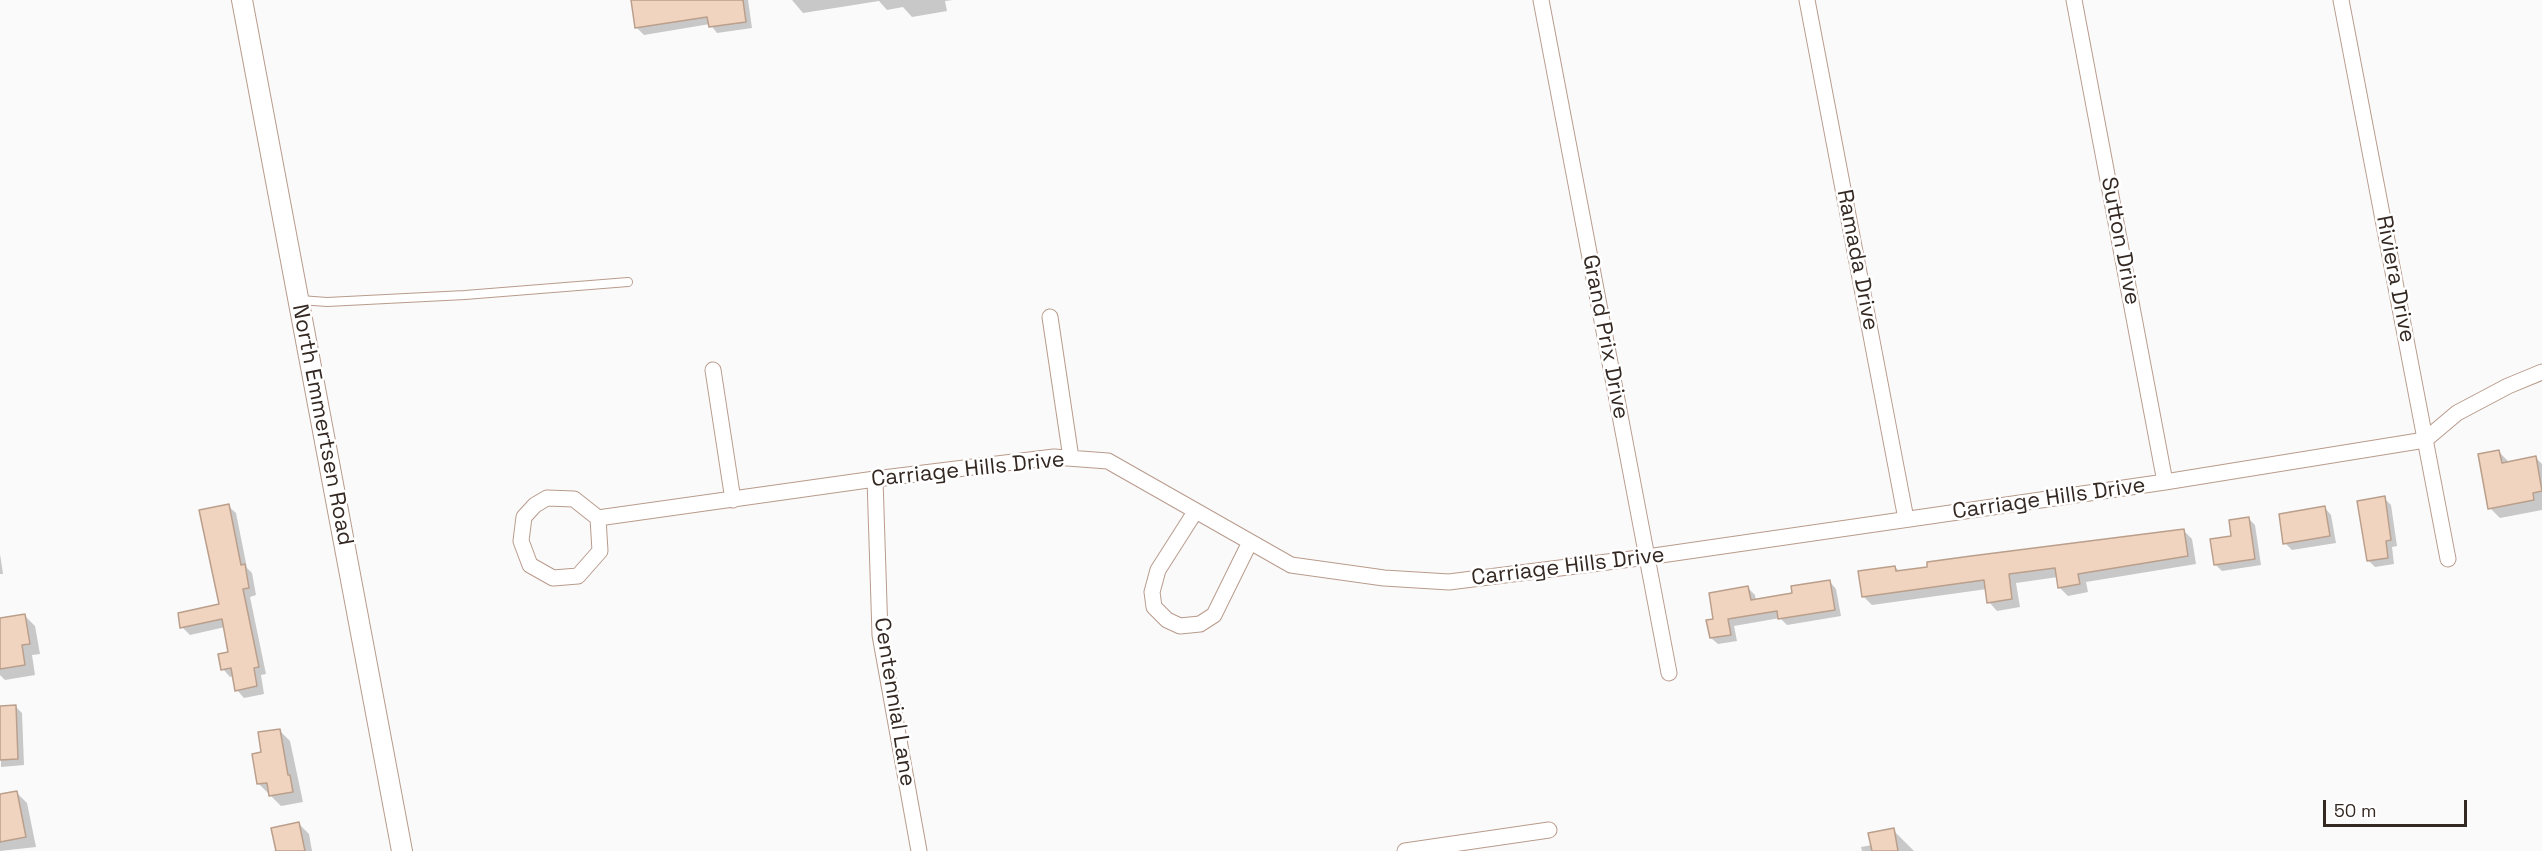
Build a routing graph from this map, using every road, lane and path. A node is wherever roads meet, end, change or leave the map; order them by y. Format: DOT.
graph roads {
  1 [pos="242,0"];
  2 [pos="1541,0"];
  3 [pos="1808,0"];
  4 [pos="2075,0"];
  5 [pos="2341,0"];
  6 [pos="628,282"];
  7 [pos="298,300"];
  8 [pos="1050,317"];
  9 [pos="713,370"];
  10 [pos="2542,372"];
  11 [pos="2425,440"];
  12 [pos="1071,458"];
  13 [pos="874,479"];
  14 [pos="2165,482"];
  15 [pos="733,500"];
  16 [pos="1195,512"];
  17 [pos="598,518"];
  18 [pos="1906,519"];
  19 [pos="1250,542"];
  20 [pos="1647,557"];
  21 [pos="2448,559"];
  22 [pos="1669,674"];
  23 [pos="1549,830"];
  24 [pos="402,851"];
  25 [pos="919,851"];
  26 [pos="1405,851"];
  1 -- 7 [label="street, North Emmertsen Road"];
  2 -- 20 [label="street, Grand Prix Drive"];
  3 -- 18 [label="street, Ramada Drive"];
  4 -- 14 [label="street, Sutton Drive"];
  5 -- 11 [label="street, Riviera Drive"];
  6 -- 7 [label="lane"];
  7 -- 24 [label="street, North Emmertsen Road"];
  8 -- 12 [label="street"];
  9 -- 15 [label="street"];
  10 -- 11 [label="street"];
  11 -- 14 [label="street, Carriage Hills Drive"];
  11 -- 21 [label="street, Riviera Drive"];
  12 -- 13 [label="street, Carriage Hills Drive"];
  12 -- 16 [label="street, Carriage Hills Drive"];
  13 -- 15 [label="street, Carriage Hills Drive"];
  13 -- 25 [label="street, Centennial Lane"];
  14 -- 18 [label="street, Carriage Hills Drive"];
  15 -- 17 [label="street, Carriage Hills Drive"];
  16 -- 19 [label="street, Carriage Hills Drive"];
  16 -- 19 [label="street"];
  17 -- 17 [label="street"];
  18 -- 20 [label="street, Carriage Hills Drive"];
  19 -- 20 [label="street, Carriage Hills Drive"];
  20 -- 22 [label="street, Grand Prix Drive"];
  23 -- 26 [label="street"];
}
